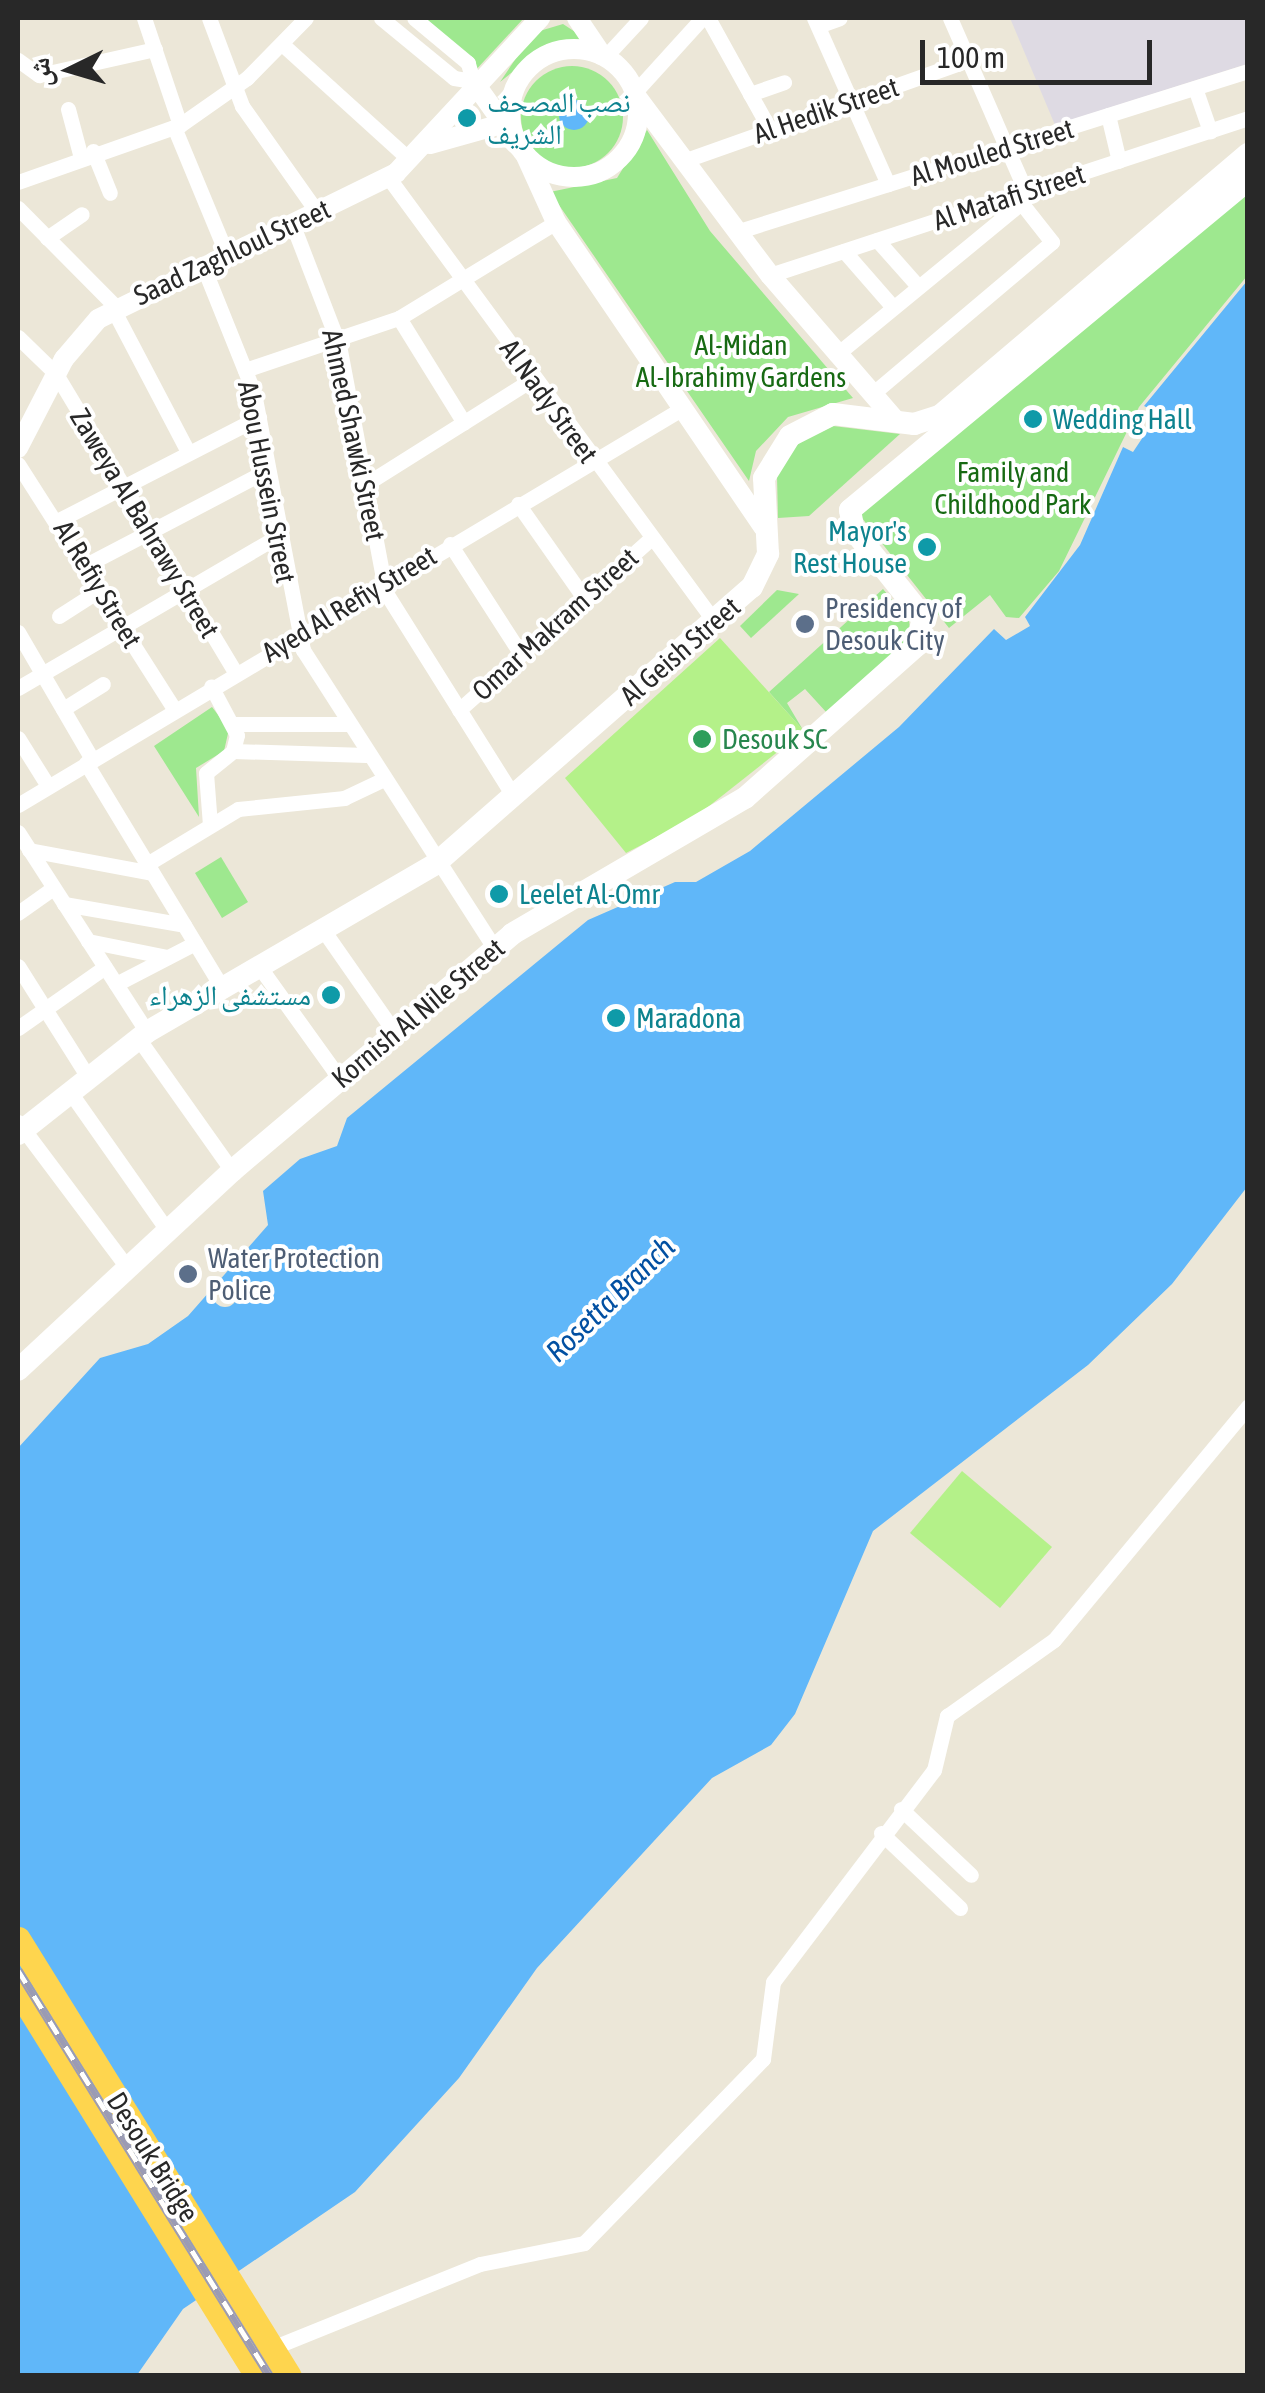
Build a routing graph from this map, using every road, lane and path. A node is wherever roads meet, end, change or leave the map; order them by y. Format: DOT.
graph roads {
  1 [pos="144,18"];
  2 [pos="209,18"];
  3 [pos="306,18"];
  4 [pos="381,18"];
  5 [pos="414,18"];
  6 [pos="540,18"];
  7 [pos="577,18"];
  8 [pos="642,18"];
  9 [pos="705,18"];
  10 [pos="840,18"];
  11 [pos="950,18"];
  12 [pos="816,22"];
  13 [pos="282,44"];
  14 [pos="155,49"];
  15 [pos="604,56"];
  16 [pos="18,60"];
  17 [pos="968,60"];
  18 [pos="1248,71"];
  19 [pos="473,82"];
  20 [pos="784,82"];
  21 [pos="235,88"];
  22 [pos="1195,88"];
  23 [pos="635,94"];
  24 [pos="750,94"];
  25 [pos="853,102"];
  26 [pos="68,108"];
  27 [pos="1108,115"];
  28 [pos="1248,118"];
  29 [pos="177,126"];
  30 [pos="770,130"];
  31 [pos="1210,132"];
  32 [pos="515,140"];
  33 [pos="428,145"];
  34 [pos="1006,148"];
  35 [pos="87,152"];
  36 [pos="1248,154"];
  37 [pos="410,159"];
  38 [pos="683,160"];
  39 [pos="1119,161"];
  40 [pos="388,178"];
  41 [pos="1248,180"];
  42 [pos="18,182"];
  43 [pos="888,184"];
  44 [pos="110,193"];
  45 [pos="1020,197"];
  46 [pos="18,208"];
  47 [pos="317,212"];
  48 [pos="82,214"];
  49 [pos="556,222"];
  50 [pos="292,224"];
  51 [pos="736,232"];
  52 [pos="47,238"];
  53 [pos="878,240"];
  54 [pos="844,251"];
  55 [pos="227,254"];
  56 [pos="203,266"];
  57 [pos="770,275"];
  58 [pos="464,283"];
  59 [pos="916,284"];
  60 [pos="892,306"];
  61 [pos="114,308"];
  62 [pos="399,318"];
  63 [pos="18,337"];
  64 [pos="337,339"];
  65 [pos="836,354"];
  66 [pos="246,370"];
  67 [pos="56,374"];
  68 [pos="533,379"];
  69 [pos="871,395"];
  70 [pos="682,408"];
  71 [pos="260,417"];
  72 [pos="895,420"];
  73 [pos="464,423"];
  74 [pos="18,448"];
  75 [pos="187,450"];
  76 [pos="591,461"];
  77 [pos="18,464"];
  78 [pos="268,470"];
  79 [pos="366,484"];
  80 [pos="121,485"];
  81 [pos="518,504"];
  82 [pos="59,520"];
  83 [pos="763,527"];
  84 [pos="148,530"];
  85 [pos="280,535"];
  86 [pos="650,538"];
  87 [pos="450,544"];
  88 [pos="86,564"];
  89 [pos="383,583"];
  90 [pos="183,589"];
  91 [pos="102,590"];
  92 [pos="584,598"];
  93 [pos="59,616"];
  94 [pos="714,621"];
  95 [pos="123,625"];
  96 [pos="297,633"];
  97 [pos="19,639"];
  98 [pos="521,654"];
  99 [pos="234,672"];
  100 [pos="42,673"];
  101 [pos="103,684"];
  102 [pos="211,686"];
  103 [pos="18,688"];
  104 [pos="63,708"];
  105 [pos="174,709"];
  106 [pos="459,710"];
  107 [pos="235,724"];
  108 [pos="348,724"];
  109 [pos="18,738"];
  110 [pos="234,751"];
  111 [pos="366,755"];
  112 [pos="89,761"];
  113 [pos="382,780"];
  114 [pos="48,786"];
  115 [pos="514,797"];
  116 [pos="18,805"];
  117 [pos="210,825"];
  118 [pos="18,832"];
  119 [pos="28,850"];
  120 [pos="434,865"];
  121 [pos="149,868"];
  122 [pos="53,888"];
  123 [pos="64,904"];
  124 [pos="18,913"];
  125 [pos="184,925"];
  126 [pos="326,934"];
  127 [pos="88,941"];
  128 [pos="195,943"];
  129 [pos="494,948"];
  130 [pos="167,957"];
  131 [pos="105,967"];
  132 [pos="261,968"];
  133 [pos="19,970"];
  134 [pos="116,984"];
  135 [pos="223,989"];
  136 [pos="45,1009"];
  137 [pos="18,1028"];
  138 [pos="395,1032"];
  139 [pos="142,1035"];
  140 [pos="340,1079"];
  141 [pos="79,1084"];
  142 [pos="19,1128"];
  143 [pos="232,1171"];
  144 [pos="166,1230"];
  145 [pos="128,1266"];
  146 [pos="18,1370"];
  147 [pos="1248,1406"];
  148 [pos="901,1809"];
  149 [pos="880,1833"];
  150 [pos="971,1875"];
  151 [pos="960,1908"];
  152 [pos="18,1940"];
  153 [pos="18,1990"];
  154 [pos="272,2348"];
  155 [pos="256,2376"];
  156 [pos="289,2376"];
  1 -- 14 [label="street"];
  2 -- 21 [label="street"];
  3 -- 13 [label="street"];
  4 -- 19 [label="street"];
  5 -- 19 [label="street"];
  6 -- 19 [label="street, Saad Zaghloul Street"];
  7 -- 15 [label="street"];
  8 -- 15 [label="street"];
  9 -- 23 [label="street"];
  9 -- 24 [label="street"];
  10 -- 12 [label="street"];
  11 -- 17 [label="street"];
  12 -- 25 [label="street"];
  13 -- 21 [label="street"];
  13 -- 37 [label="street"];
  14 -- 16 [label="street"];
  14 -- 29 [label="street"];
  15 -- 23 [label="street"];
  15 -- 32 [label="street"];
  17 -- 25 [label="street, Al Hedik Street"];
  17 -- 34 [label="street"];
  18 -- 22 [label="street, Al Mouled Street"];
  19 -- 32 [label="street"];
  19 -- 33 [label="street, Saad Zaghloul Street"];
  20 -- 24 [label="street"];
  21 -- 29 [label="street"];
  21 -- 47 [label="street"];
  22 -- 27 [label="street, Al Mouled Street"];
  22 -- 31 [label="street"];
  23 -- 32 [label="street"];
  23 -- 38 [label="street"];
  24 -- 30 [label="street"];
  25 -- 30 [label="street, Al Hedik Street"];
  25 -- 43 [label="street"];
  26 -- 35 [label="street"];
  27 -- 34 [label="street, Al Mouled Street"];
  27 -- 39 [label="street"];
  28 -- 31 [label="street, Al Matafi Street"];
  29 -- 35 [label="street"];
  29 -- 55 [label="street"];
  30 -- 38 [label="street, Al Hedik Street"];
  31 -- 39 [label="street, Al Matafi Street"];
  32 -- 33 [label="street"];
  32 -- 49 [label="street"];
  33 -- 37 [label="street, Saad Zaghloul Street"];
  34 -- 43 [label="street, Al Mouled Street"];
  34 -- 45 [label="street"];
  35 -- 42 [label="street"];
  35 -- 44 [label="street"];
  36 -- 72 [label="main road, Al Geish Street"];
  37 -- 40 [label="street, Saad Zaghloul Street"];
  38 -- 51 [label="street"];
  39 -- 45 [label="street, Al Matafi Street"];
  40 -- 47 [label="street, Saad Zaghloul Street"];
  40 -- 58 [label="street, Al Nady Street"];
  41 -- 129 [label="main road, Kornish Al Nile Street"];
  43 -- 51 [label="street, Al Mouled Street"];
  45 -- 53 [label="street, Al Matafi Street"];
  45 -- 59 [label="street"];
  45 -- 69 [label="street"];
  46 -- 52 [label="street"];
  47 -- 50 [label="street, Saad Zaghloul Street"];
  48 -- 52 [label="street"];
  49 -- 58 [label="street"];
  49 -- 70 [label="street"];
  50 -- 55 [label="street, Saad Zaghloul Street"];
  50 -- 64 [label="street, Ahmed Shawki Street"];
  51 -- 57 [label="street"];
  52 -- 61 [label="street"];
  53 -- 54 [label="street, Al Matafi Street"];
  53 -- 59 [label="street"];
  54 -- 57 [label="street, Al Matafi Street"];
  54 -- 60 [label="street"];
  55 -- 56 [label="street, Saad Zaghloul Street"];
  56 -- 61 [label="street, Saad Zaghloul Street"];
  56 -- 66 [label="street, Abou Hussein Street"];
  57 -- 65 [label="street"];
  58 -- 62 [label="street"];
  58 -- 68 [label="street, Al Nady Street"];
  59 -- 60 [label="street"];
  60 -- 65 [label="street"];
  61 -- 67 [label="street, Saad Zaghloul Street"];
  61 -- 75 [label="street"];
  62 -- 64 [label="street"];
  62 -- 73 [label="street"];
  63 -- 67 [label="street, Zaweya Al Bahrawy Street"];
  64 -- 66 [label="street"];
  64 -- 79 [label="street, Ahmed Shawki Street"];
  65 -- 69 [label="street"];
  66 -- 71 [label="street, Abou Hussein Street"];
  67 -- 74 [label="street, Saad Zaghloul Street"];
  67 -- 80 [label="street, Zaweya Al Bahrawy Street"];
  68 -- 73 [label="street"];
  68 -- 76 [label="street, Al Nady Street"];
  69 -- 72 [label="street"];
  70 -- 76 [label="street, Ayed Al Refiy Street"];
  70 -- 83 [label="street"];
  71 -- 75 [label="street"];
  71 -- 78 [label="street, Abou Hussein Street"];
  72 -- 83 [label="main road, Al Geish Street"];
  73 -- 79 [label="street"];
  75 -- 80 [label="street"];
  76 -- 81 [label="street, Ayed Al Refiy Street"];
  76 -- 86 [label="street, Al Nady Street"];
  77 -- 82 [label="street, Al Refiy Street"];
  78 -- 84 [label="street"];
  78 -- 85 [label="street, Abou Hussein Street"];
  79 -- 89 [label="street, Ahmed Shawki Street"];
  80 -- 82 [label="street"];
  80 -- 84 [label="street, Zaweya Al Bahrawy Street"];
  81 -- 87 [label="street, Ayed Al Refiy Street"];
  81 -- 92 [label="street"];
  82 -- 88 [label="street, Al Refiy Street"];
  83 -- 94 [label="main road, Al Geish Street"];
  84 -- 88 [label="street"];
  84 -- 90 [label="street, Zaweya Al Bahrawy Street"];
  85 -- 90 [label="street"];
  85 -- 96 [label="street, Abou Hussein Street"];
  86 -- 92 [label="street, Omar Makram Street"];
  86 -- 94 [label="street, Al Nady Street"];
  87 -- 89 [label="street, Ayed Al Refiy Street"];
  87 -- 98 [label="street"];
  88 -- 91 [label="street, Al Refiy Street"];
  89 -- 96 [label="street, Ayed Al Refiy Street"];
  89 -- 106 [label="street, Ahmed Shawki Street"];
  90 -- 95 [label="street"];
  90 -- 99 [label="street, Zaweya Al Bahrawy Street"];
  91 -- 93 [label="street"];
  91 -- 95 [label="street, Al Refiy Street"];
  92 -- 98 [label="street, Omar Makram Street"];
  94 -- 115 [label="main road, Al Geish Street"];
  95 -- 100 [label="street"];
  95 -- 105 [label="street, Al Refiy Street"];
  96 -- 99 [label="street, Ayed Al Refiy Street"];
  96 -- 108 [label="street, Abou Hussein Street"];
  97 -- 100 [label="street"];
  98 -- 106 [label="street, Omar Makram Street"];
  99 -- 102 [label="street, Ayed Al Refiy Street"];
  100 -- 103 [label="street"];
  100 -- 104 [label="street"];
  101 -- 104 [label="street"];
  102 -- 105 [label="street, Ayed Al Refiy Street"];
  102 -- 107 [label="street"];
  104 -- 112 [label="street"];
  105 -- 112 [label="street, Ayed Al Refiy Street"];
  106 -- 115 [label="street, Ahmed Shawki Street"];
  107 -- 108 [label="street"];
  107 -- 110 [label="street"];
  108 -- 111 [label="street, Abou Hussein Street"];
  109 -- 114 [label="street"];
  110 -- 111 [label="street"];
  110 -- 117 [label="street"];
  111 -- 113 [label="street, Abou Hussein Street"];
  112 -- 114 [label="street, Ayed Al Refiy Street"];
  112 -- 121 [label="street"];
  113 -- 117 [label="street"];
  113 -- 120 [label="street, Abou Hussein Street"];
  114 -- 116 [label="street, Ayed Al Refiy Street"];
  115 -- 120 [label="main road, Al Geish Street"];
  117 -- 121 [label="street"];
  118 -- 119 [label="street"];
  119 -- 121 [label="street"];
  119 -- 122 [label="street"];
  120 -- 126 [label="main road, Al Geish Street"];
  120 -- 129 [label="street, Abou Hussein Street"];
  121 -- 125 [label="street"];
  122 -- 123 [label="street"];
  122 -- 124 [label="street"];
  123 -- 125 [label="street"];
  123 -- 127 [label="street"];
  125 -- 128 [label="street"];
  126 -- 132 [label="main road, Al Geish Street"];
  126 -- 138 [label="street"];
  127 -- 130 [label="street"];
  127 -- 131 [label="street"];
  128 -- 130 [label="street"];
  128 -- 135 [label="street"];
  129 -- 138 [label="main road, Kornish Al Nile Street"];
  130 -- 134 [label="street"];
  131 -- 134 [label="street"];
  131 -- 136 [label="street"];
  132 -- 135 [label="main road, Al Geish Street"];
  132 -- 140 [label="street"];
  133 -- 136 [label="street"];
  134 -- 139 [label="street"];
  135 -- 139 [label="main road, Al Geish Street"];
  136 -- 137 [label="street"];
  136 -- 141 [label="street"];
  138 -- 140 [label="main road, Kornish Al Nile Street"];
  139 -- 141 [label="main road, Al Geish Street"];
  139 -- 143 [label="street"];
  140 -- 143 [label="main road, Kornish Al Nile Street"];
  141 -- 142 [label="main road, Al Geish Street"];
  141 -- 144 [label="street"];
  142 -- 145 [label="street"];
  143 -- 144 [label="main road, Kornish Al Nile Street"];
  144 -- 145 [label="main road, Kornish Al Nile Street"];
  145 -- 146 [label="main road, Kornish Al Nile Street"];
  147 -- 148 [label="street"];
  148 -- 149 [label="street"];
  148 -- 150 [label="street"];
  149 -- 151 [label="street"];
  149 -- 154 [label="street"];
  152 -- 154 [label="highway, Desouk Bridge"];
  153 -- 155 [label="highway, Desouk Bridge"];
  154 -- 156 [label="highway, Desouk Bridge"];
}
